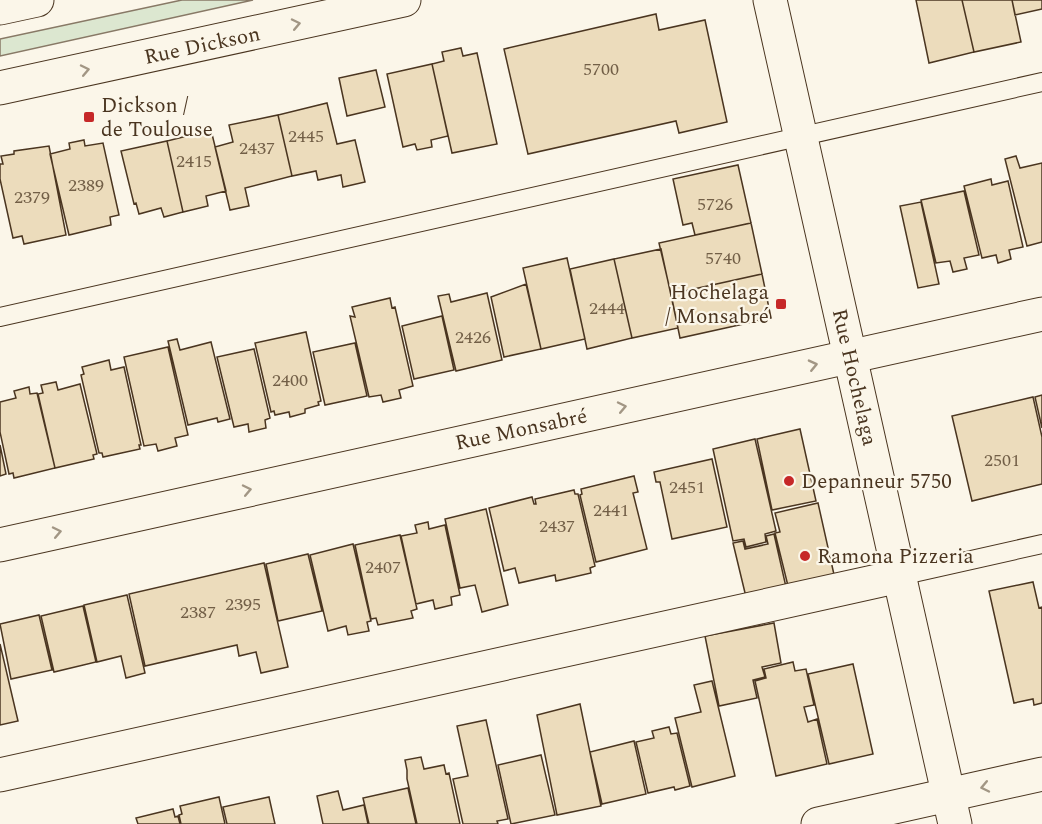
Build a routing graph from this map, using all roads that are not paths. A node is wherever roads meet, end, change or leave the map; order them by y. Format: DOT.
graph roads {
  1 [pos="37,0"];
  2 [pos="404,0"];
  3 [pos="770,0"];
  4 [pos="0,8"];
  5 [pos="1042,82"];
  6 [pos="0,88"];
  7 [pos="802,135"];
  8 [pos="1042,314"];
  9 [pos="0,316"];
  10 [pos="851,356"];
  11 [pos="1042,543"];
  12 [pos="0,545"];
  13 [pos="900,576"];
  14 [pos="1042,774"];
  15 [pos="0,775"];
  16 [pos="952,809"];
  17 [pos="818,824"];
  1 -- 4 [label="street"];
  6 -- 2 [label="street, Rue Dickson, one-way"];
  3 -- 7 [label="street, Rue Hochelaga"];
  5 -- 7 [label="lane"];
  7 -- 9 [label="lane"];
  7 -- 10 [label="street, Rue Hochelaga"];
  8 -- 10 [label="street, Rue Monsabré"];
  12 -- 10 [label="street, Rue Monsabré, one-way"];
  10 -- 13 [label="street, Rue Hochelaga"];
  11 -- 13 [label="lane"];
  13 -- 15 [label="street"];
  13 -- 16 [label="street, Rue Hochelaga"];
  14 -- 16 [label="street, one-way"];
  16 -- 17 [label="street"];
}
